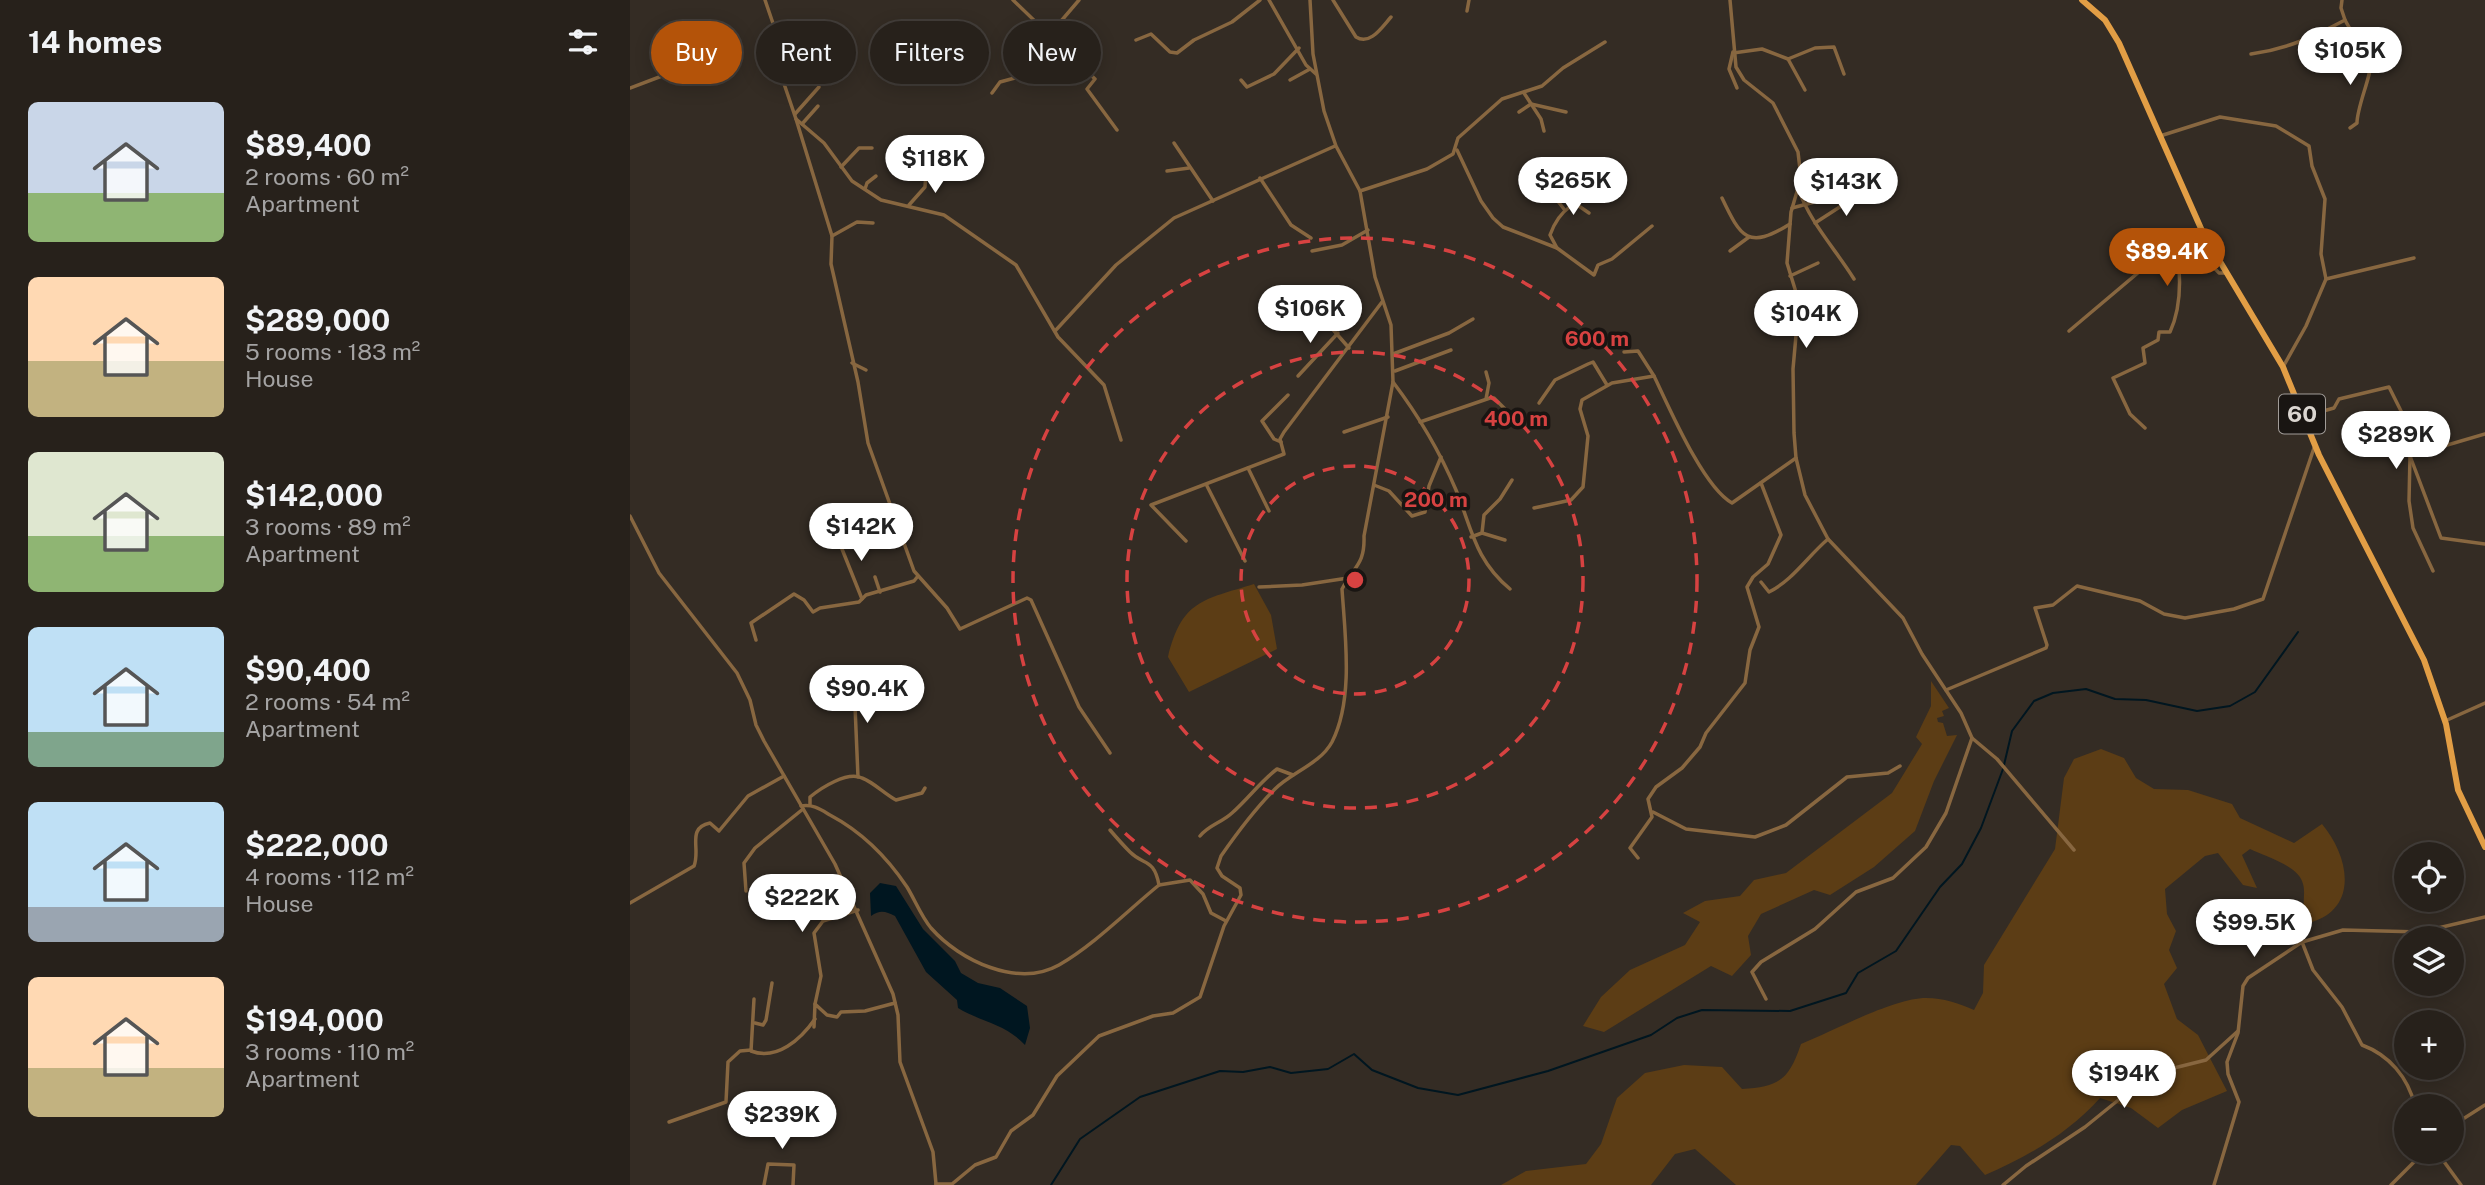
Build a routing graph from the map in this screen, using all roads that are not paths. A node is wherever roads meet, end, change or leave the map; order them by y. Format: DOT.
graph roads {
  1 [pos="765,0"];
  2 [pos="1013,0"];
  3 [pos="1079,0"];
  4 [pos="1260,0"];
  5 [pos="1269,0"];
  6 [pos="1310,0"];
  7 [pos="1332,0"];
  8 [pos="1469,0"];
  9 [pos="1730,0"];
  10 [pos="2082,0"];
  11 [pos="2342,0"];
  12 [pos="1466,11"];
  13 [pos="1391,17"];
  14 [pos="2345,20"];
  15 [pos="1036,21"];
  16 [pos="1061,21"];
  17 [pos="1136,40"];
  18 [pos="1605,42"];
  19 [pos="1299,48"];
  20 [pos="1733,53"];
  21 [pos="2251,54"];
  22 [pos="1788,59"];
  23 [pos="1310,69"];
  24 [pos="1317,74"];
  25 [pos="1844,74"];
  26 [pos="651,80"];
  27 [pos="1241,80"];
  28 [pos="1290,80"];
  29 [pos="1003,81"];
  30 [pos="1092,84"];
  31 [pos="819,87"];
  32 [pos="630,88"];
  33 [pos="1737,88"];
  34 [pos="1805,90"];
  35 [pos="992,93"];
  36 [pos="1524,93"];
  37 [pos="1531,104"];
  38 [pos="818,106"];
  39 [pos="1519,112"];
  40 [pos="1566,112"];
  41 [pos="795,117"];
  42 [pos="802,124"];
  43 [pos="2350,128"];
  44 [pos="1117,130"];
  45 [pos="1544,131"];
  46 [pos="2160,136"];
  47 [pos="1174,143"];
  48 [pos="1336,146"];
  49 [pos="872,148"];
  50 [pos="1457,150"];
  51 [pos="841,167"];
  52 [pos="1191,169"];
  53 [pos="1167,171"];
  54 [pos="926,172"];
  55 [pos="876,177"];
  56 [pos="1260,178"];
  57 [pos="865,189"];
  58 [pos="1548,189"];
  59 [pos="1799,189"];
  60 [pos="1360,191"];
  61 [pos="1605,193"];
  62 [pos="1880,197"];
  63 [pos="1722,198"];
  64 [pos="1822,200"];
  65 [pos="1213,201"];
  66 [pos="1573,202"];
  67 [pos="909,205"];
  68 [pos="1804,207"];
  69 [pos="1792,208"];
  70 [pos="1564,209"];
  71 [pos="1589,213"];
  72 [pos="873,223"];
  73 [pos="1815,223"];
  74 [pos="1790,224"];
  75 [pos="1652,226"];
  76 [pos="1368,230"];
  77 [pos="832,236"];
  78 [pos="1749,237"];
  79 [pos="1311,239"];
  80 [pos="1557,248"];
  81 [pos="2176,250"];
  82 [pos="1312,251"];
  83 [pos="1730,251"];
  84 [pos="2414,258"];
  85 [pos="1818,263"];
  86 [pos="2227,272"];
  87 [pos="1790,276"];
  88 [pos="1854,279"];
  89 [pos="2326,279"];
  90 [pos="1382,302"];
  91 [pos="1322,317"];
  92 [pos="1473,319"];
  93 [pos="1055,331"];
  94 [pos="2069,331"];
  95 [pos="1338,333"];
  96 [pos="1349,348"];
  97 [pos="1451,350"];
  98 [pos="1624,352"];
  99 [pos="1393,354"];
  100 [pos="852,363"];
  101 [pos="2283,367"];
  102 [pos="866,370"];
  103 [pos="1395,371"];
  104 [pos="1486,372"];
  105 [pos="1298,376"];
  106 [pos="1654,376"];
  107 [pos="1393,382"];
  108 [pos="1607,385"];
  109 [pos="1288,395"];
  110 [pos="1486,399"];
  111 [pos="1539,403"];
  112 [pos="2301,411"];
  113 [pos="1388,416"];
  114 [pos="1512,416"];
  115 [pos="1420,422"];
  116 [pos="2145,428"];
  117 [pos="1344,432"];
  118 [pos="2485,434"];
  119 [pos="1121,440"];
  120 [pos="1281,442"];
  121 [pos="2315,445"];
  122 [pos="2410,456"];
  123 [pos="1441,457"];
  124 [pos="1796,458"];
  125 [pos="1248,468"];
  126 [pos="1512,480"];
  127 [pos="1761,483"];
  128 [pos="1374,485"];
  129 [pos="1207,486"];
  130 [pos="1534,508"];
  131 [pos="1269,511"];
  132 [pos="827,512"];
  133 [pos="630,516"];
  134 [pos="839,524"];
  135 [pos="834,529"];
  136 [pos="1482,533"];
  137 [pos="1471,537"];
  138 [pos="1828,539"];
  139 [pos="1505,540"];
  140 [pos="1186,541"];
  141 [pos="2485,544"];
  142 [pos="1245,561"];
  143 [pos="2433,571"];
  144 [pos="918,576"];
  145 [pos="875,577"];
  146 [pos="1348,578"];
  147 [pos="1761,582"];
  148 [pos="1259,587"];
  149 [pos="1510,589"];
  150 [pos="880,592"];
  151 [pos="862,599"];
  152 [pos="756,640"];
  153 [pos="1946,690"];
  154 [pos="2485,703"];
  155 [pos="847,705"];
  156 [pos="2445,721"];
  157 [pos="1972,738"];
  158 [pos="1110,753"];
  159 [pos="1900,766"];
  160 [pos="1293,775"];
  161 [pos="784,776"];
  162 [pos="858,777"];
  163 [pos="925,788"];
  164 [pos="810,804"];
  165 [pos="802,807"];
  166 [pos="1653,812"];
  167 [pos="1110,830"];
  168 [pos="1200,836"];
  169 [pos="2485,847"];
  170 [pos="2074,850"];
  171 [pos="1637,858"];
  172 [pos="1159,885"];
  173 [pos="746,891"];
  174 [pos="630,903"];
  175 [pos="858,910"];
  176 [pos="2485,917"];
  177 [pos="1226,921"];
  178 [pos="2302,942"];
  179 [pos="772,983"];
  180 [pos="754,999"];
  181 [pos="1766,999"];
  182 [pos="895,1003"];
  183 [pos="816,1004"];
  184 [pos="815,1019"];
  185 [pos="755,1023"];
  186 [pos="814,1027"];
  187 [pos="2238,1030"];
  188 [pos="751,1050"];
  189 [pos="2409,1094"];
  190 [pos="2485,1105"];
  191 [pos="2464,1118"];
  192 [pos="669,1122"];
  193 [pos="2412,1164"];
  194 [pos="2446,1164"];
  195 [pos="764,1185"];
  196 [pos="793,1185"];
  197 [pos="936,1185"];
  198 [pos="2003,1185"];
  199 [pos="2214,1185"];
  200 [pos="2390,1185"];
  201 [pos="2461,1185"];
  1 -- 41 [label="street"];
  2 -- 15 [label="street"];
  3 -- 16 [label="street"];
  4 -- 17 [label="street"];
  5 -- 19 [label="street"];
  6 -- 24 [label="street"];
  7 -- 13 [label="street"];
  8 -- 12 [label="street"];
  9 -- 20 [label="street"];
  10 -- 46 [label="main road, 60"];
  11 -- 14 [label="street"];
  14 -- 21 [label="street"];
  14 -- 43 [label="street"];
  18 -- 36 [label="street"];
  19 -- 23 [label="street"];
  19 -- 27 [label="street"];
  20 -- 22 [label="street"];
  20 -- 33 [label="street"];
  20 -- 59 [label="street"];
  22 -- 25 [label="street"];
  22 -- 34 [label="street"];
  23 -- 24 [label="street"];
  23 -- 28 [label="street"];
  24 -- 48 [label="street"];
  26 -- 32 [label="street"];
  29 -- 35 [label="street"];
  30 -- 44 [label="street"];
  31 -- 41 [label="street"];
  36 -- 37 [label="street"];
  36 -- 50 [label="street"];
  37 -- 39 [label="street"];
  37 -- 40 [label="street"];
  37 -- 45 [label="street"];
  38 -- 42 [label="street"];
  41 -- 42 [label="street"];
  41 -- 77 [label="street"];
  42 -- 51 [label="street"];
  46 -- 86 [label="main road, 60"];
  46 -- 89 [label="street"];
  47 -- 52 [label="street"];
  48 -- 56 [label="street"];
  48 -- 60 [label="street"];
  49 -- 51 [label="street"];
  50 -- 60 [label="street"];
  50 -- 80 [label="street"];
  51 -- 57 [label="street"];
  52 -- 53 [label="street"];
  52 -- 65 [label="street"];
  54 -- 67 [label="street"];
  55 -- 57 [label="street"];
  56 -- 65 [label="street"];
  56 -- 79 [label="street"];
  57 -- 67 [label="street"];
  58 -- 70 [label="street"];
  59 -- 68 [label="street"];
  59 -- 69 [label="street"];
  60 -- 76 [label="street"];
  61 -- 66 [label="street"];
  62 -- 73 [label="street"];
  63 -- 78 [label="street"];
  64 -- 68 [label="street"];
  65 -- 93 [label="street"];
  66 -- 70 [label="street"];
  66 -- 71 [label="street"];
  67 -- 93 [label="street"];
  68 -- 69 [label="street"];
  68 -- 73 [label="street"];
  69 -- 74 [label="street"];
  70 -- 80 [label="street"];
  72 -- 77 [label="street"];
  73 -- 88 [label="street"];
  74 -- 78 [label="street"];
  74 -- 87 [label="street"];
  75 -- 80 [label="street"];
  76 -- 82 [label="street"];
  76 -- 90 [label="street"];
  77 -- 100 [label="street"];
  78 -- 83 [label="street"];
  81 -- 86 [label="street"];
  81 -- 94 [label="street"];
  81 -- 116 [label="street"];
  84 -- 89 [label="street"];
  85 -- 87 [label="street"];
  86 -- 101 [label="main road, 60"];
  87 -- 124 [label="street"];
  89 -- 101 [label="street"];
  90 -- 96 [label="street"];
  90 -- 99 [label="street"];
  91 -- 95 [label="street"];
  92 -- 99 [label="street"];
  93 -- 119 [label="street"];
  95 -- 96 [label="street"];
  95 -- 105 [label="street"];
  96 -- 120 [label="street"];
  97 -- 103 [label="street"];
  98 -- 106 [label="street"];
  99 -- 103 [label="street"];
  100 -- 102 [label="street"];
  100 -- 144 [label="street"];
  101 -- 112 [label="main road, 60"];
  103 -- 107 [label="street"];
  104 -- 110 [label="street"];
  106 -- 108 [label="street"];
  106 -- 127 [label="street"];
  107 -- 113 [label="street"];
  107 -- 115 [label="street"];
  108 -- 111 [label="street"];
  108 -- 130 [label="street"];
  109 -- 120 [label="street"];
  110 -- 114 [label="street"];
  110 -- 115 [label="street"];
  112 -- 121 [label="main road, 60"];
  112 -- 122 [label="street"];
  113 -- 117 [label="street"];
  113 -- 128 [label="street"];
  115 -- 123 [label="street"];
  118 -- 122 [label="street"];
  120 -- 125 [label="street"];
  121 -- 153 [label="street"];
  121 -- 156 [label="main road, 60"];
  122 -- 141 [label="street"];
  122 -- 143 [label="street"];
  123 -- 128 [label="street"];
  123 -- 137 [label="street"];
  124 -- 127 [label="street"];
  124 -- 138 [label="street"];
  125 -- 129 [label="street"];
  125 -- 131 [label="street"];
  126 -- 136 [label="street"];
  127 -- 166 [label="street"];
  128 -- 146 [label="street"];
  129 -- 140 [label="street"];
  129 -- 142 [label="street"];
  132 -- 135 [label="street"];
  133 -- 161 [label="street"];
  134 -- 135 [label="street"];
  135 -- 151 [label="street"];
  136 -- 137 [label="street"];
  136 -- 139 [label="street"];
  137 -- 149 [label="street"];
  138 -- 147 [label="street"];
  138 -- 153 [label="street"];
  144 -- 150 [label="street"];
  144 -- 158 [label="street"];
  145 -- 150 [label="street"];
  146 -- 148 [label="street"];
  146 -- 160 [label="street"];
  150 -- 151 [label="street"];
  151 -- 152 [label="street"];
  153 -- 157 [label="street"];
  154 -- 156 [label="street"];
  155 -- 162 [label="street"];
  156 -- 169 [label="main road, 60"];
  157 -- 170 [label="street"];
  157 -- 181 [label="street"];
  159 -- 166 [label="street"];
  160 -- 168 [label="street"];
  160 -- 177 [label="street"];
  161 -- 165 [label="street"];
  161 -- 174 [label="street"];
  162 -- 163 [label="street"];
  162 -- 164 [label="street"];
  164 -- 165 [label="street"];
  164 -- 172 [label="street"];
  165 -- 173 [label="street"];
  165 -- 175 [label="street"];
  166 -- 171 [label="street"];
  167 -- 172 [label="street"];
  172 -- 177 [label="street"];
  175 -- 182 [label="street"];
  175 -- 183 [label="street"];
  176 -- 178 [label="street"];
  177 -- 197 [label="street"];
  178 -- 187 [label="street"];
  178 -- 189 [label="street"];
  179 -- 185 [label="street"];
  180 -- 185 [label="street"];
  182 -- 183 [label="street"];
  182 -- 197 [label="street"];
  183 -- 184 [label="street"];
  184 -- 186 [label="street"];
  184 -- 188 [label="street"];
  185 -- 188 [label="street"];
  187 -- 198 [label="street"];
  187 -- 199 [label="street"];
  188 -- 192 [label="street"];
  190 -- 191 [label="street"];
  193 -- 200 [label="street"];
  194 -- 201 [label="street"];
  195 -- 196 [label="street"];
}
